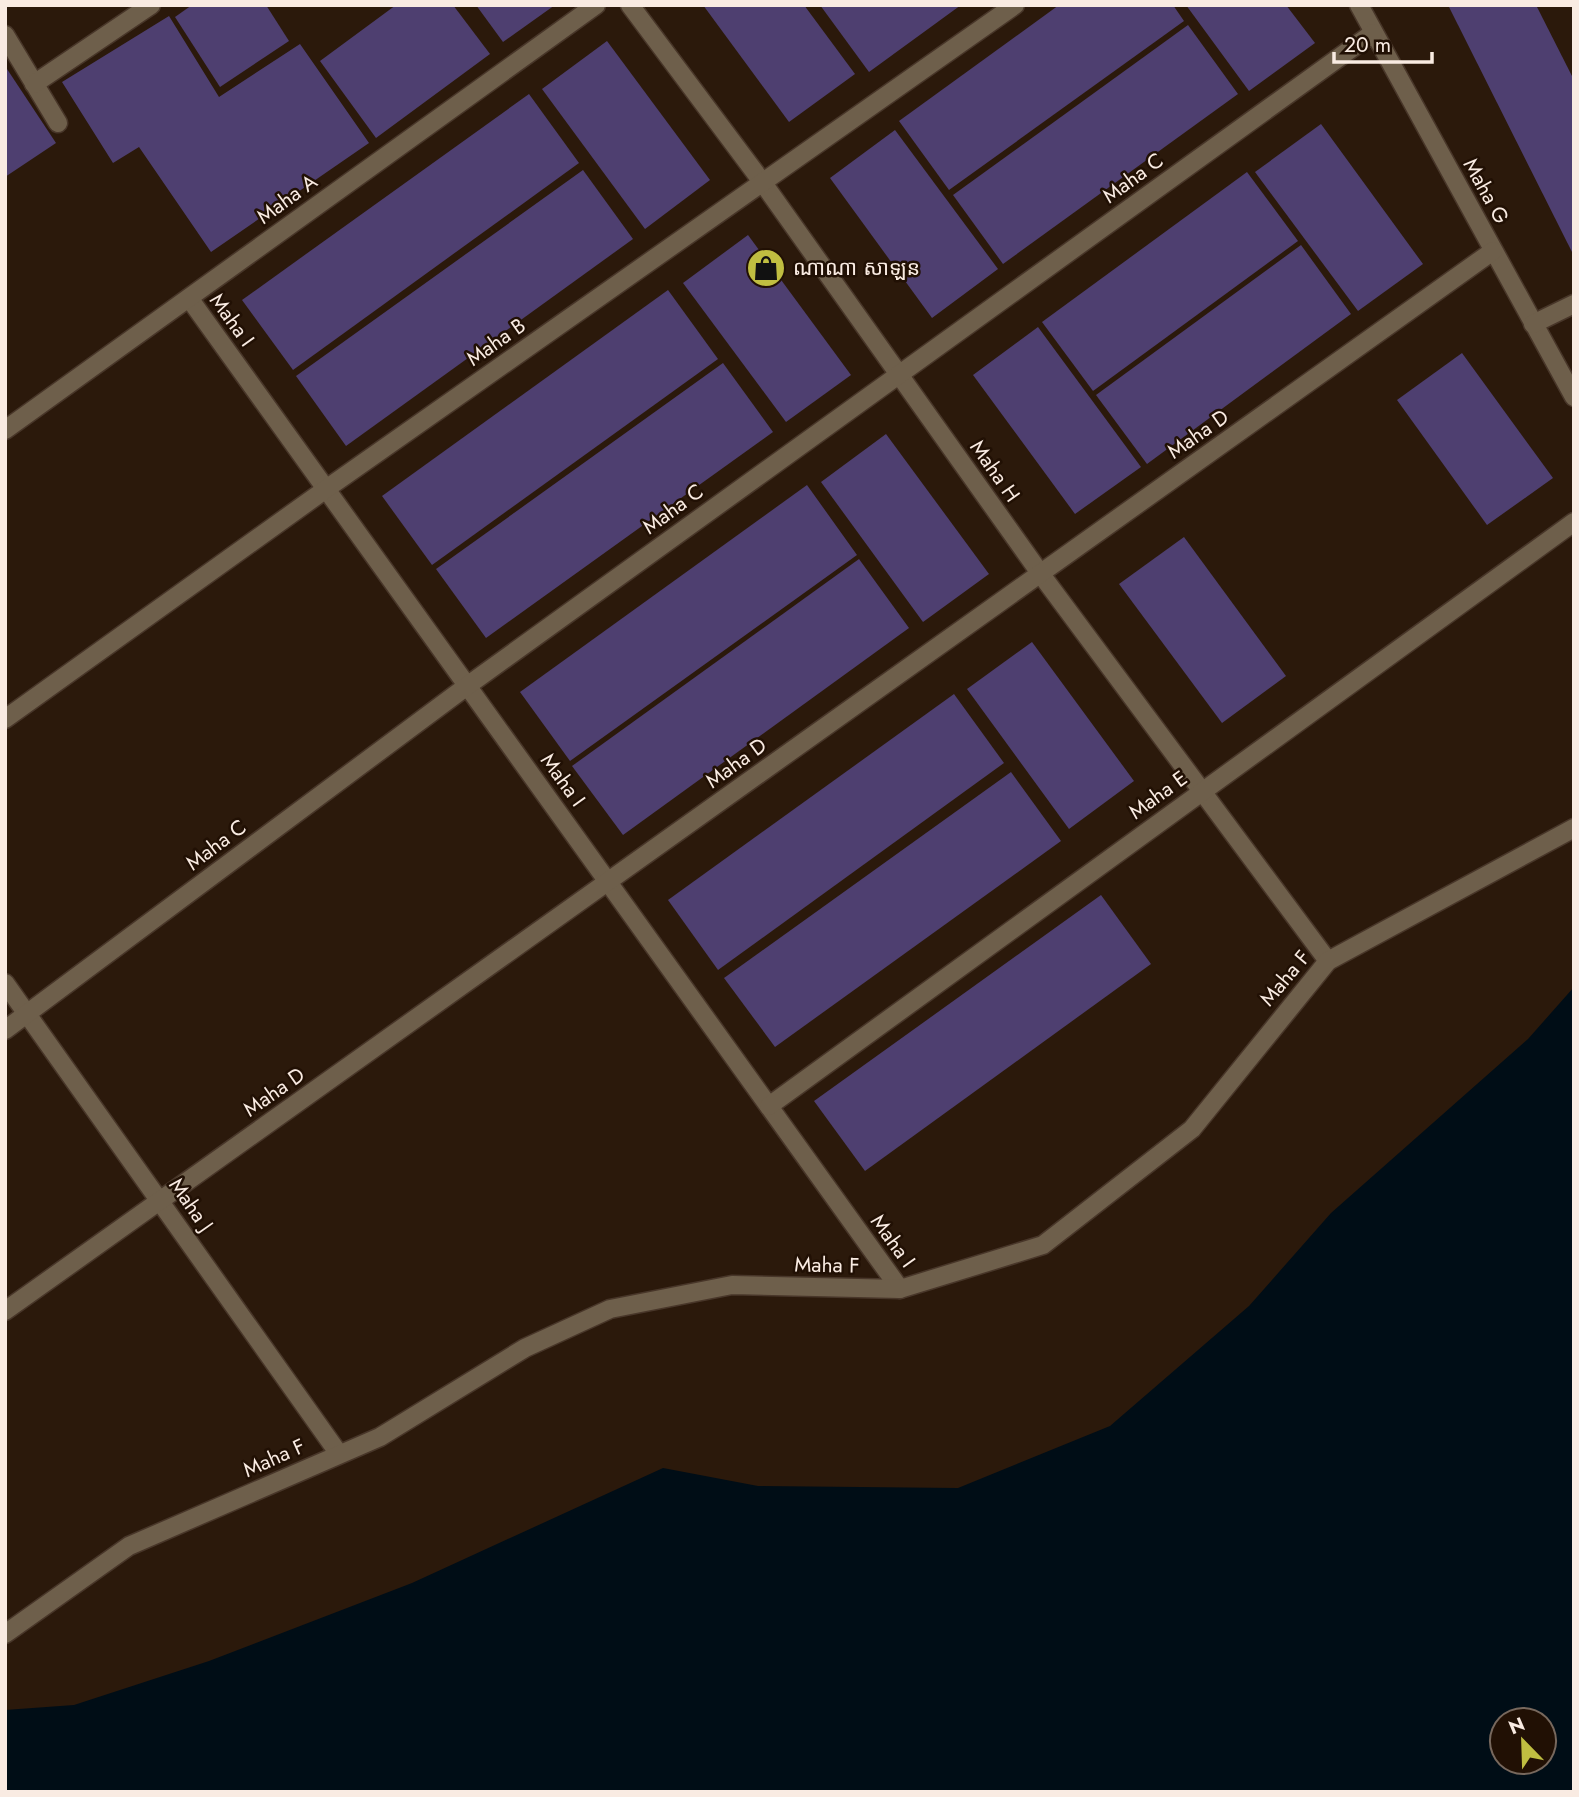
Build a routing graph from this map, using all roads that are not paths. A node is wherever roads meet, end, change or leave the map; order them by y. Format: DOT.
graph roads {
  1 [pos="151,5"];
  2 [pos="596,5"];
  3 [pos="630,5"];
  4 [pos="1015,5"];
  5 [pos="1359,5"];
  6 [pos="1373,33"];
  7 [pos="5,35"];
  8 [pos="34,84"];
  9 [pos="58,123"];
  10 [pos="763,183"];
  11 [pos="1493,251"];
  12 [pos="189,298"];
  13 [pos="1574,304"];
  14 [pos="1533,324"];
  15 [pos="899,375"];
  16 [pos="1574,397"];
  17 [pos="5,430"];
  18 [pos="326,489"];
  19 [pos="1574,522"];
  20 [pos="1040,573"];
  21 [pos="467,686"];
  22 [pos="5,719"];
  23 [pos="1202,792"];
  24 [pos="1574,828"];
  25 [pos="608,882"];
  26 [pos="1328,961"];
  27 [pos="5,983"];
  28 [pos="28,1014"];
  29 [pos="5,1030"];
  30 [pos="769,1106"];
  31 [pos="160,1201"];
  32 [pos="900,1289"];
  33 [pos="5,1311"];
  34 [pos="339,1454"];
  35 [pos="5,1634"];
  1 -- 8 [label="street"];
  2 -- 12 [label="street, Maha A"];
  3 -- 10 [label="street, Maha H"];
  4 -- 10 [label="street, Maha B"];
  5 -- 6 [label="street, Maha G"];
  6 -- 11 [label="street, Maha G"];
  6 -- 15 [label="street, Maha C"];
  7 -- 8 [label="street"];
  8 -- 9 [label="street"];
  10 -- 15 [label="street, Maha H"];
  10 -- 18 [label="street, Maha B"];
  11 -- 14 [label="street, Maha G"];
  11 -- 20 [label="street, Maha D"];
  12 -- 17 [label="street, Maha A"];
  12 -- 18 [label="street, Maha I"];
  13 -- 14 [label="street"];
  14 -- 16 [label="street, Maha G"];
  15 -- 20 [label="street, Maha H"];
  15 -- 21 [label="street, Maha C"];
  18 -- 21 [label="street, Maha I"];
  18 -- 22 [label="street, Maha B"];
  19 -- 23 [label="street, Maha E"];
  20 -- 23 [label="street, Maha H"];
  20 -- 25 [label="street, Maha D"];
  21 -- 25 [label="street, Maha I"];
  21 -- 28 [label="street, Maha C"];
  23 -- 26 [label="street, Maha H"];
  23 -- 30 [label="street, Maha E"];
  24 -- 26 [label="street, Maha F"];
  25 -- 30 [label="street, Maha I"];
  25 -- 31 [label="street, Maha D"];
  26 -- 32 [label="street, Maha F"];
  27 -- 28 [label="street, Maha J"];
  28 -- 29 [label="street, Maha C"];
  28 -- 31 [label="street, Maha J"];
  30 -- 32 [label="street, Maha I"];
  31 -- 33 [label="street, Maha D"];
  31 -- 34 [label="street, Maha J"];
  32 -- 34 [label="street, Maha F"];
  34 -- 35 [label="street, Maha F"];
}
